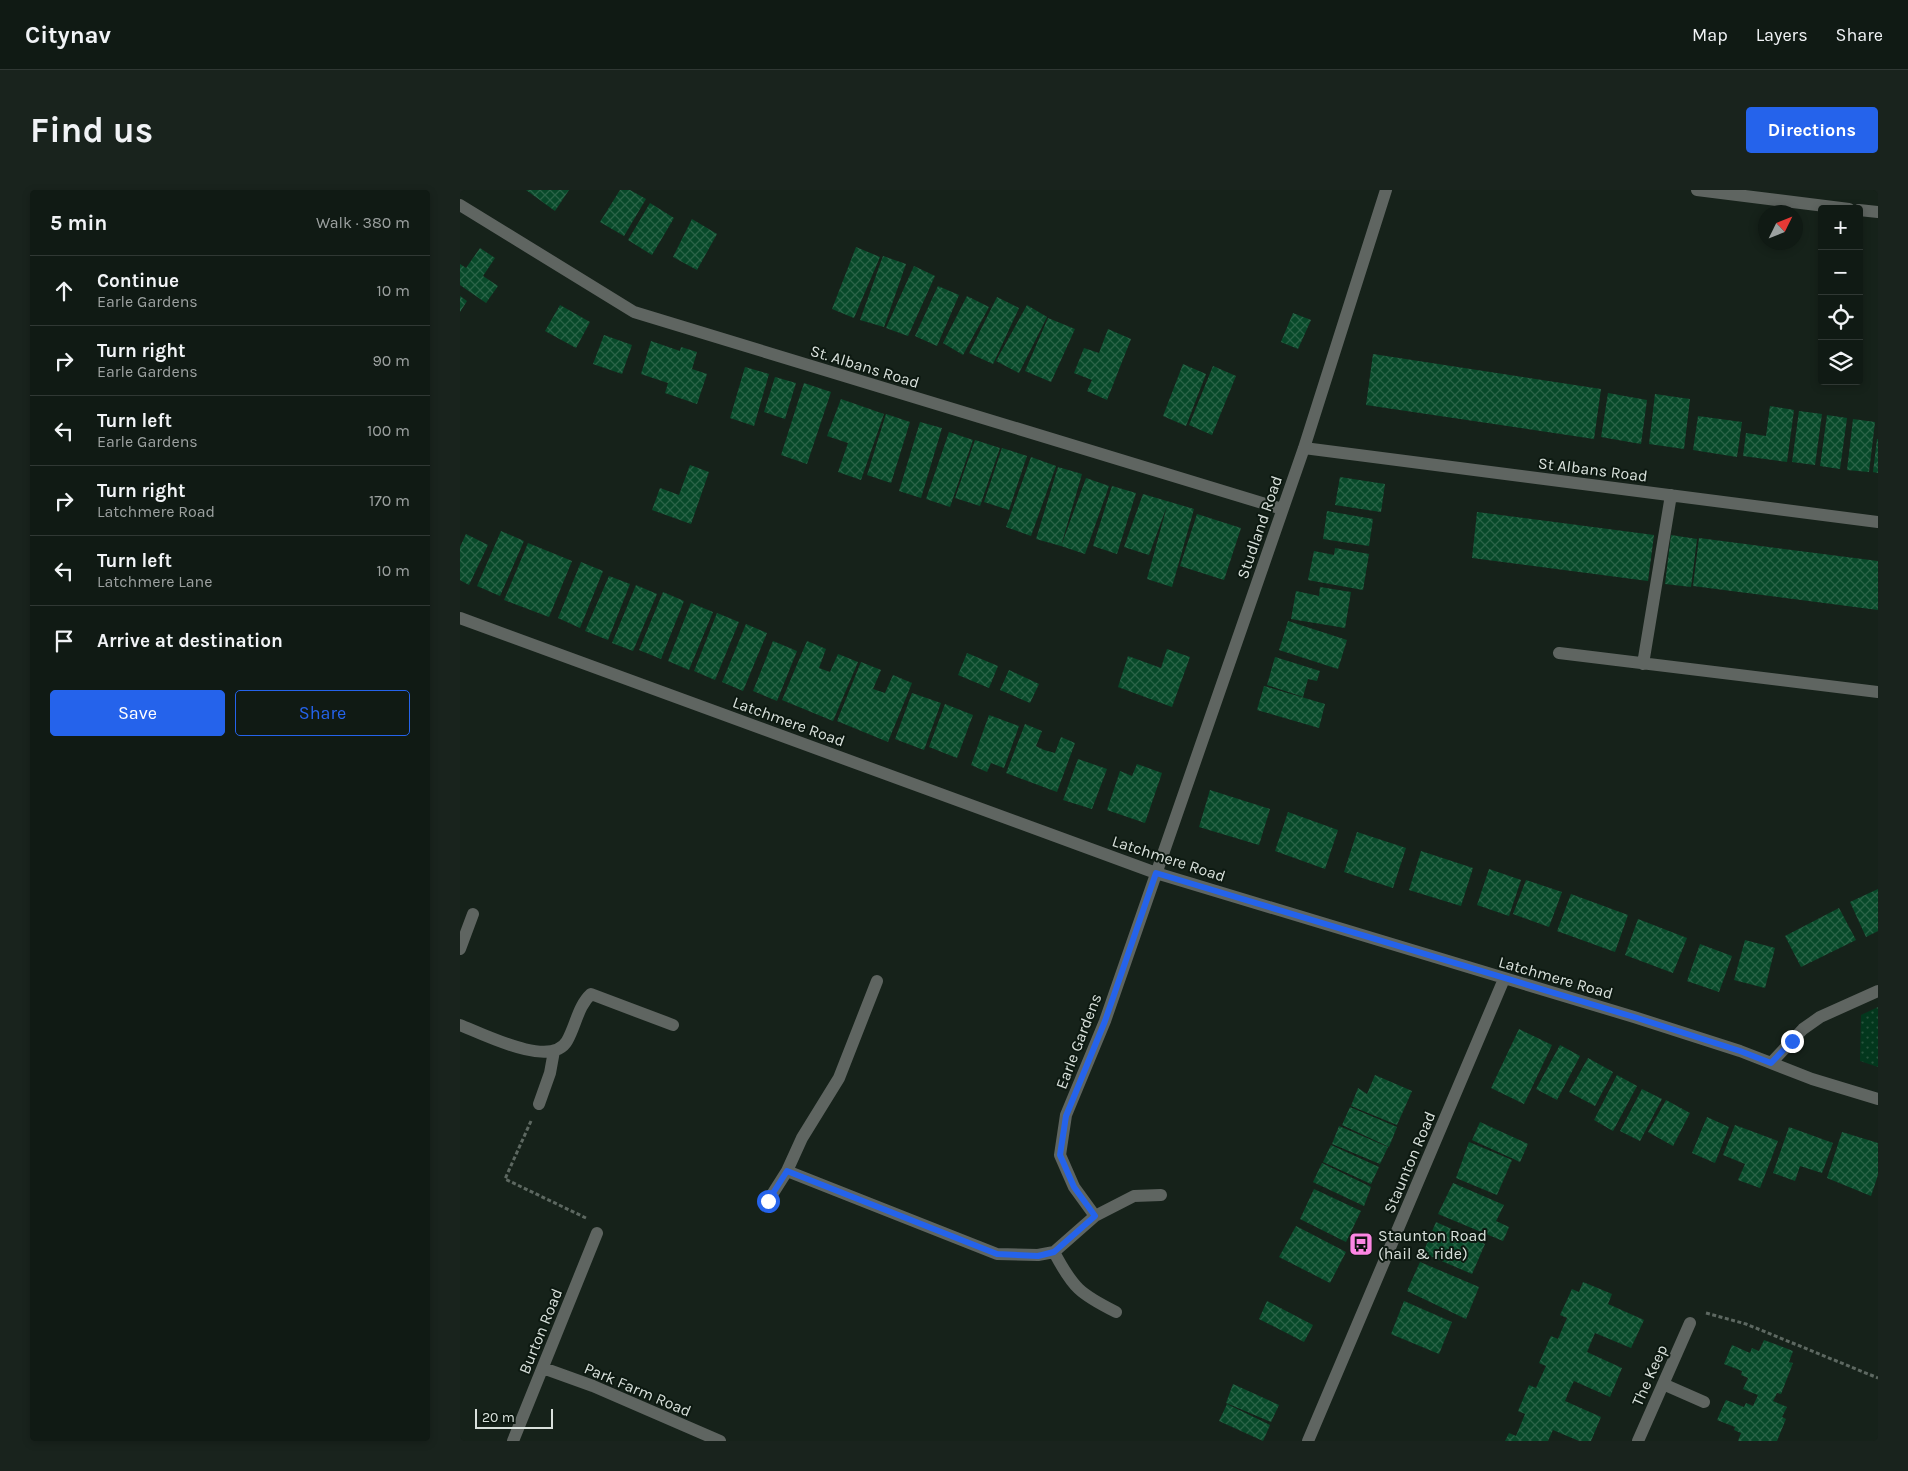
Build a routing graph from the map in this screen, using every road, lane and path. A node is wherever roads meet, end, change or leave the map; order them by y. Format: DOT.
graph roads {
  1 [pos="1386,190"];
  2 [pos="1697,190"];
  3 [pos="460,205"];
  4 [pos="1818,205"];
  5 [pos="1863,210"];
  6 [pos="1878,212"];
  7 [pos="1304,448"];
  8 [pos="1671,495"];
  9 [pos="1282,509"];
  10 [pos="1878,522"];
  11 [pos="460,618"];
  12 [pos="1559,653"];
  13 [pos="1643,664"];
  14 [pos="1878,692"];
  15 [pos="1156,873"];
  16 [pos="473,914"];
  17 [pos="460,949"];
  18 [pos="1504,979"];
  19 [pos="877,981"];
  20 [pos="1878,991"];
  21 [pos="460,1025"];
  22 [pos="673,1025"];
  23 [pos="554,1051"];
  24 [pos="1771,1063"];
  25 [pos="1878,1099"];
  26 [pos="539,1104"];
  27 [pos="787,1171"];
  28 [pos="1161,1195"];
  29 [pos="768,1201"];
  30 [pos="1095,1216"];
  31 [pos="597,1233"];
  32 [pos="1054,1252"];
  33 [pos="1116,1312"];
  34 [pos="1690,1323"];
  35 [pos="543,1368"];
  36 [pos="1878,1378"];
  37 [pos="1663,1384"];
  38 [pos="1704,1402"];
  39 [pos="514,1441"];
  40 [pos="720,1441"];
  41 [pos="1308,1441"];
  42 [pos="1638,1441"];
  1 -- 7 [label="street, Studland Road"];
  2 -- 4 [label="street"];
  3 -- 9 [label="street, St. Albans Road"];
  5 -- 6 [label="street"];
  7 -- 8 [label="street, St Albans Road"];
  7 -- 9 [label="street, Studland Road"];
  8 -- 10 [label="street, St Albans Road"];
  8 -- 13 [label="street"];
  9 -- 15 [label="street, Studland Road"];
  11 -- 15 [label="street, Latchmere Road"];
  12 -- 13 [label="street"];
  13 -- 14 [label="street"];
  15 -- 18 [label="street, Latchmere Road"];
  15 -- 30 [label="street, Earle Gardens"];
  16 -- 17 [label="street"];
  18 -- 24 [label="street, Latchmere Road"];
  18 -- 41 [label="street, Staunton Road"];
  19 -- 27 [label="street"];
  20 -- 24 [label="street"];
  21 -- 23 [label="street"];
  22 -- 23 [label="street"];
  23 -- 26 [label="street"];
  24 -- 25 [label="street, Latchmere Road"];
  26 -- 31 [label="path"];
  27 -- 29 [label="street"];
  27 -- 32 [label="street"];
  28 -- 30 [label="street"];
  30 -- 32 [label="street"];
  31 -- 35 [label="street, Burton Road"];
  32 -- 33 [label="street"];
  34 -- 36 [label="path"];
  34 -- 37 [label="street, The Keep"];
  35 -- 39 [label="street, Burton Road"];
  35 -- 40 [label="street, Park Farm Road"];
  37 -- 38 [label="street"];
  37 -- 42 [label="street, The Keep"];
}
